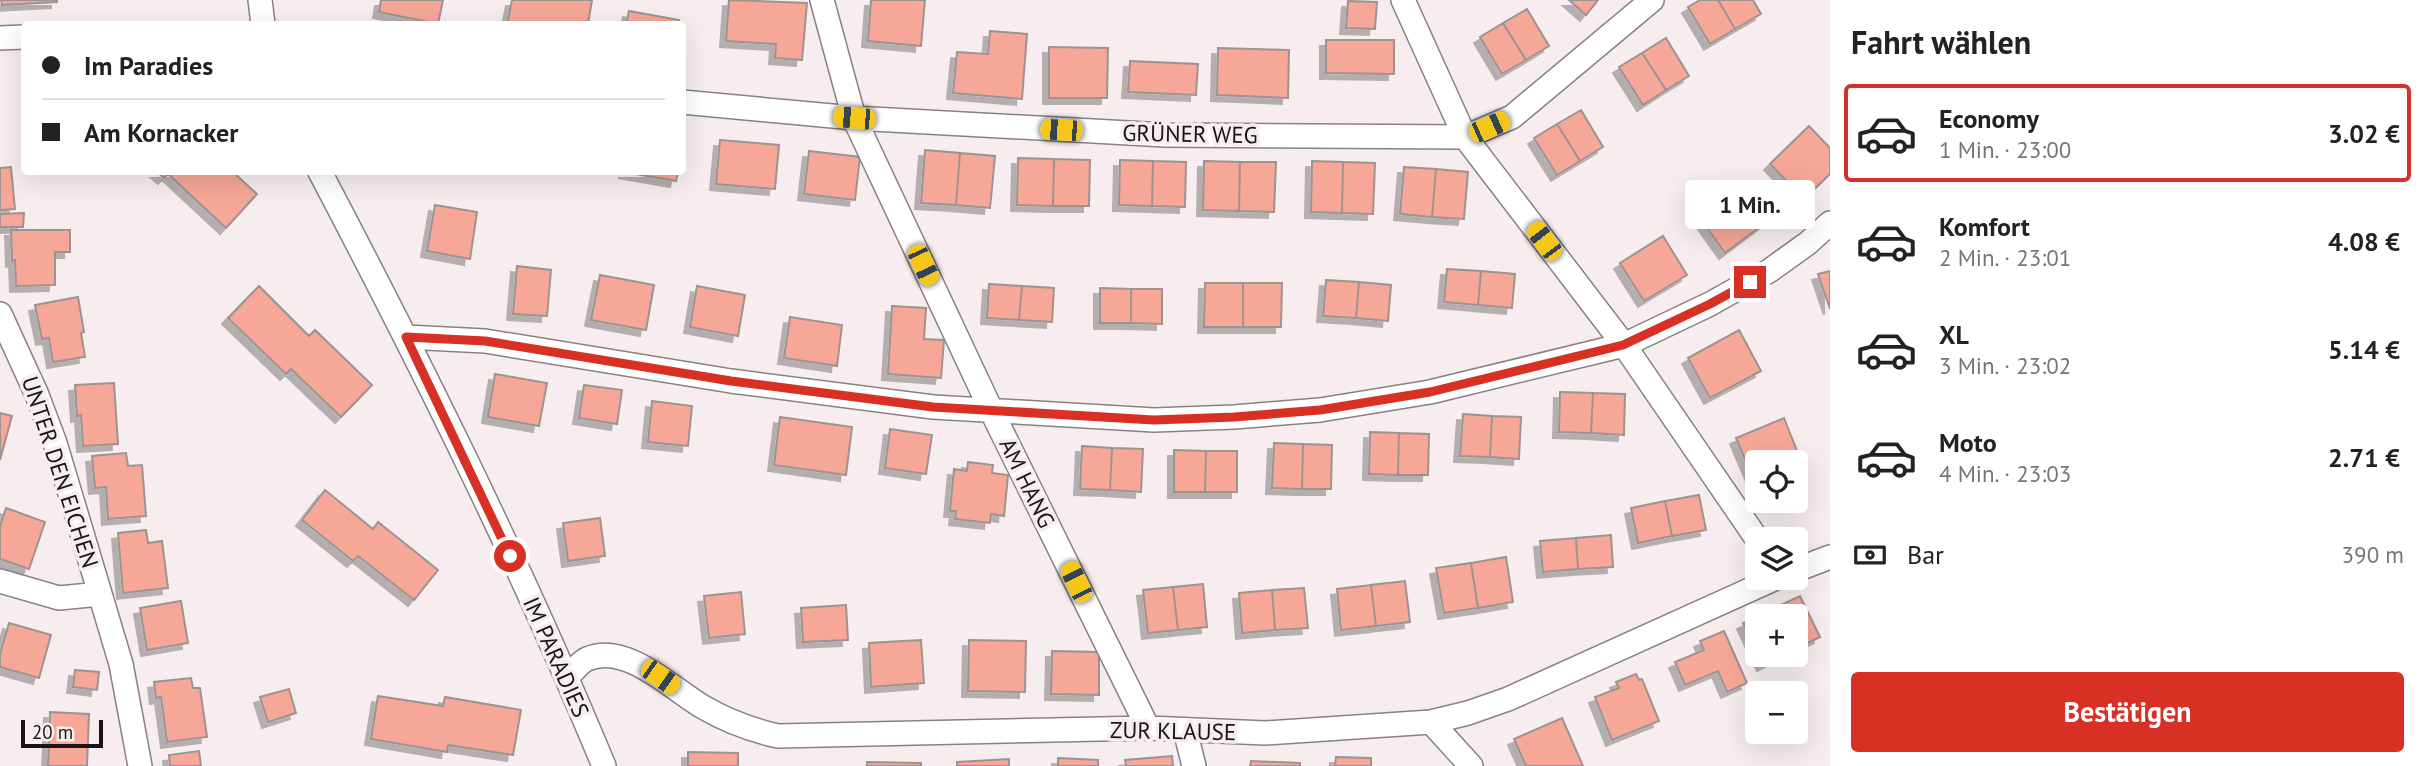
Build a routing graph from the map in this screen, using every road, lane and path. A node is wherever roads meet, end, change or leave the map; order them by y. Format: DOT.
graph roads {
  1 [pos="260,0"];
  2 [pos="821,0"];
  3 [pos="1403,0"];
  4 [pos="1652,0"];
  5 [pos="262,21"];
  6 [pos="21,37"];
  7 [pos="0,38"];
  8 [pos="686,102"];
  9 [pos="854,118"];
  10 [pos="1465,137"];
  11 [pos="322,175"];
  12 [pos="1830,223"];
  13 [pos="0,314"];
  14 [pos="406,337"];
  15 [pos="1623,345"];
  16 [pos="992,412"];
  17 [pos="1749,527"];
  18 [pos="1830,557"];
  19 [pos="1808,565"];
  20 [pos="0,581"];
  21 [pos="1749,590"];
  22 [pos="100,594"];
  23 [pos="567,677"];
  24 [pos="1431,722"];
  25 [pos="1148,728"];
  26 [pos="1185,730"];
  27 [pos="140,766"];
  28 [pos="604,766"];
  29 [pos="1194,766"];
  30 [pos="1471,766"];
  1 -- 5 [label="street"];
  2 -- 9 [label="street, AM HANG"];
  3 -- 10 [label="street"];
  4 -- 10 [label="street, GRÜNER WEG"];
  6 -- 7 [label="street"];
  8 -- 9 [label="street, GRÜNER WEG"];
  9 -- 10 [label="street, GRÜNER WEG"];
  9 -- 16 [label="street, AM HANG"];
  10 -- 15 [label="street"];
  11 -- 14 [label="street, IM PARADIES"];
  12 -- 15 [label="street"];
  13 -- 22 [label="street, UNTER DEN EICHEN"];
  14 -- 16 [label="street"];
  14 -- 23 [label="street, IM PARADIES"];
  15 -- 16 [label="street"];
  15 -- 17 [label="street"];
  16 -- 25 [label="street, AM HANG"];
  18 -- 19 [label="street"];
  20 -- 22 [label="street, UNTER DEN EICHEN"];
  21 -- 24 [label="street, ZUR KLAUSE"];
  22 -- 27 [label="street, UNTER DEN EICHEN"];
  23 -- 25 [label="street, ZUR KLAUSE"];
  23 -- 28 [label="street, IM PARADIES"];
  24 -- 26 [label="street, ZUR KLAUSE"];
  24 -- 30 [label="street"];
  25 -- 26 [label="street, ZUR KLAUSE"];
  26 -- 29 [label="street"];
}
